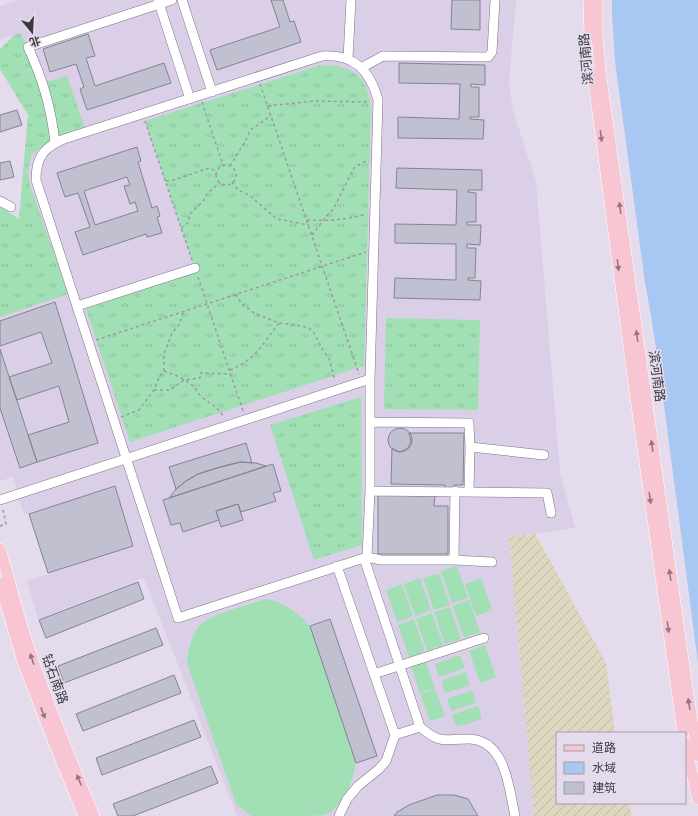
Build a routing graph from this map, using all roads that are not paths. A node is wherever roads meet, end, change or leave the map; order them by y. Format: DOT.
graph roads {
  1 [pos="172,0"];
  2 [pos="182,0"];
  3 [pos="351,0"];
  4 [pos="495,0"];
  5 [pos="589,0"];
  6 [pos="597,0"];
  7 [pos="158,2"];
  8 [pos="348,59"];
  9 [pos="361,68"];
  10 [pos="212,92"];
  11 [pos="190,99"];
  12 [pos="55,143"];
  13 [pos="0,200"];
  14 [pos="11,207"];
  15 [pos="195,268"];
  16 [pos="77,306"];
  17 [pos="366,380"];
  18 [pos="370,422"];
  19 [pos="470,447"];
  20 [pos="544,456"];
  21 [pos="126,458"];
  22 [pos="370,491"];
  23 [pos="456,491"];
  24 [pos="470,492"];
  25 [pos="0,500"];
  26 [pos="551,513"];
  27 [pos="0,549"];
  28 [pos="365,558"];
  29 [pos="454,560"];
  30 [pos="492,562"];
  31 [pos="337,566"];
  32 [pos="0,583"];
  33 [pos="484,638"];
  34 [pos="400,665"];
  35 [pos="374,674"];
  36 [pos="420,727"];
  37 [pos="683,732"];
  38 [pos="395,735"];
  39 [pos="686,748"];
  40 [pos="698,756"];
  41 [pos="698,799"];
  42 [pos="84,816"];
  43 [pos="94,816"];
  44 [pos="339,816"];
  45 [pos="515,816"];
  1 -- 7 [label="lane"];
  2 -- 10 [label="lane"];
  3 -- 8 [label="lane"];
  4 -- 9 [label="lane"];
  5 -- 37 [label="main road, 滨河南路, one-way"];
  40 -- 6 [label="main road, 滨河南路, one-way"];
  7 -- 11 [label="lane"];
  7 -- 12 [label="lane"];
  8 -- 9 [label="lane"];
  8 -- 10 [label="lane"];
  9 -- 17 [label="lane"];
  10 -- 11 [label="lane"];
  11 -- 12 [label="lane"];
  12 -- 16 [label="lane"];
  13 -- 14 [label="lane"];
  15 -- 16 [label="lane"];
  16 -- 21 [label="lane"];
  17 -- 18 [label="lane"];
  17 -- 21 [label="lane"];
  18 -- 19 [label="lane"];
  18 -- 22 [label="lane"];
  19 -- 20 [label="lane"];
  19 -- 24 [label="lane"];
  21 -- 25 [label="lane"];
  21 -- 31 [label="lane"];
  22 -- 23 [label="lane"];
  22 -- 28 [label="lane"];
  23 -- 24 [label="lane"];
  23 -- 29 [label="lane"];
  24 -- 26 [label="lane"];
  43 -- 27 [label="main road, 钻石南路, one-way"];
  28 -- 29 [label="lane"];
  28 -- 31 [label="lane"];
  28 -- 34 [label="lane"];
  29 -- 30 [label="lane"];
  31 -- 35 [label="lane"];
  32 -- 42 [label="main road, 钻石南路, one-way"];
  33 -- 34 [label="lane"];
  34 -- 35 [label="lane"];
  34 -- 36 [label="lane"];
  35 -- 38 [label="lane"];
  36 -- 38 [label="lane"];
  36 -- 45 [label="lane"];
  38 -- 44 [label="lane"];
  39 -- 41 [label="main road"];
}
